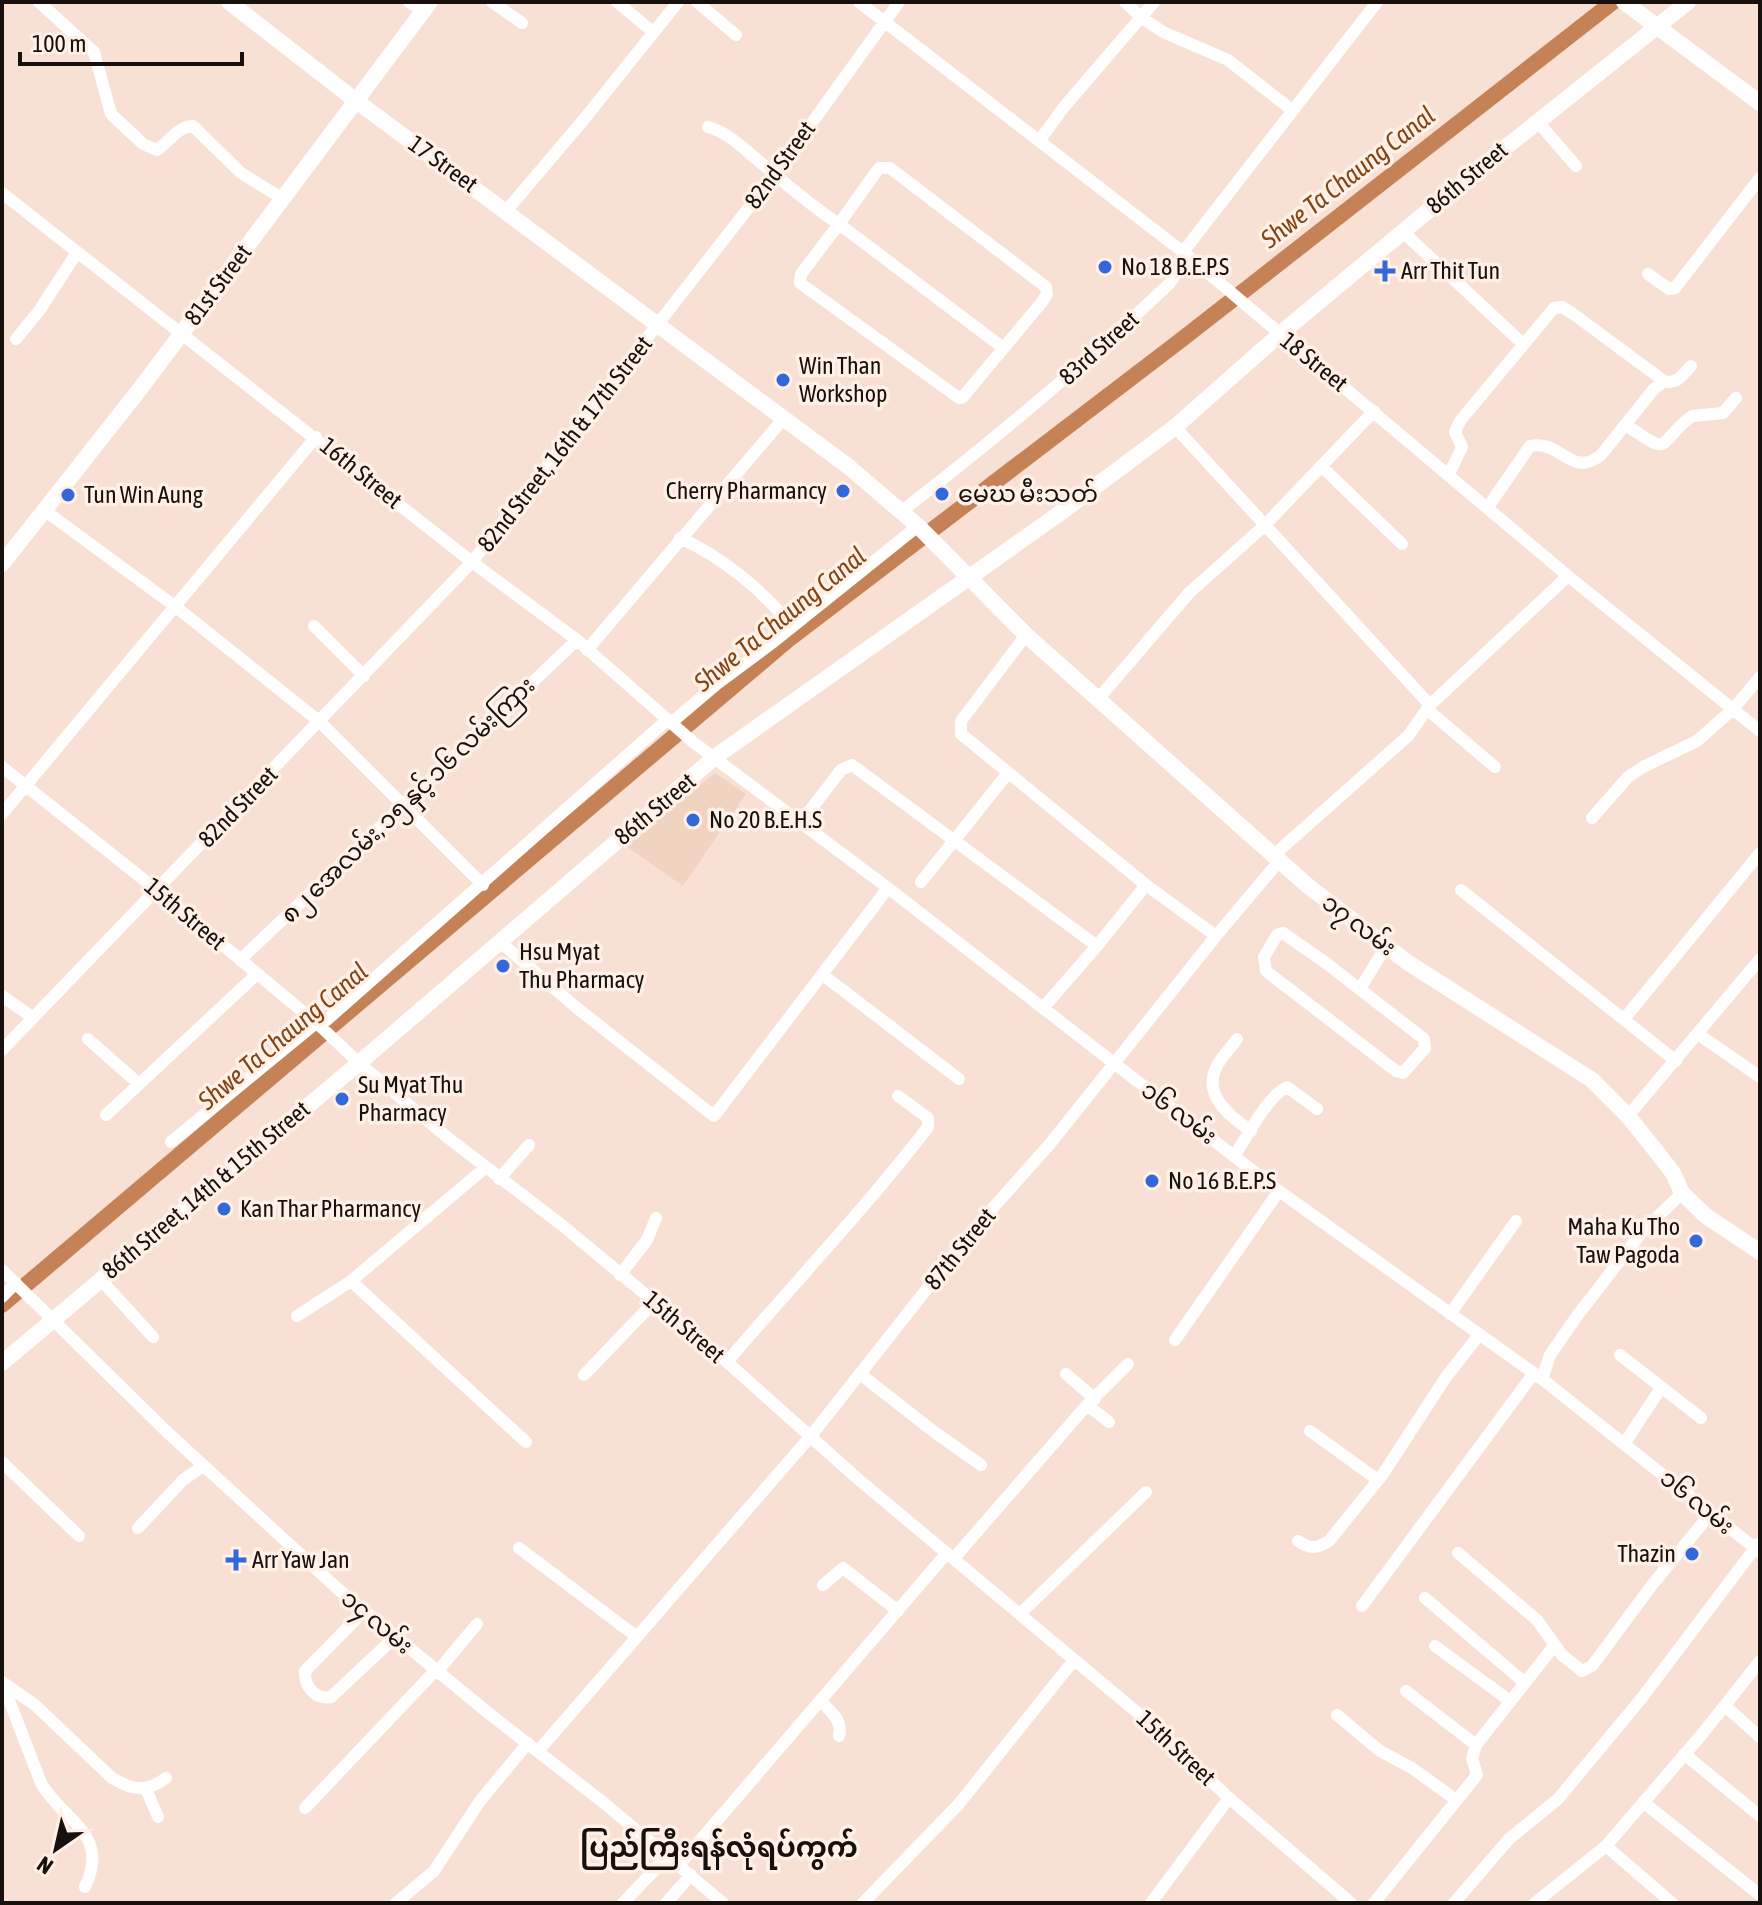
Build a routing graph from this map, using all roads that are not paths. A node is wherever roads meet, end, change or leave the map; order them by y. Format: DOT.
graph roads {
  1 [pos="39,2"];
  2 [pos="229,2"];
  3 [pos="492,2"];
  4 [pos="617,2"];
  5 [pos="678,2"];
  6 [pos="697,2"];
  7 [pos="859,2"];
  8 [pos="899,2"];
  9 [pos="1125,2"];
  10 [pos="1154,2"];
  11 [pos="1377,2"];
  12 [pos="1688,2"];
  13 [pos="421,5"];
  14 [pos="1629,6"];
  15 [pos="1142,18"];
  16 [pos="884,21"];
  17 [pos="522,23"];
  18 [pos="1659,27"];
  19 [pos="653,32"];
  20 [pos="736,35"];
  21 [pos="355,100"];
  22 [pos="1760,103"];
  23 [pos="1292,110"];
  24 [pos="1537,121"];
  25 [pos="708,127"];
  26 [pos="1039,141"];
  27 [pos="1576,166"];
  28 [pos="775,174"];
  29 [pos="1760,178"];
  30 [pos="2,193"];
  31 [pos="283,199"];
  32 [pos="507,210"];
  33 [pos="839,224"];
  34 [pos="1403,232"];
  35 [pos="1183,252"];
  36 [pos="76,254"];
  37 [pos="1648,274"];
  38 [pos="658,325"];
  39 [pos="182,333"];
  40 [pos="1280,334"];
  41 [pos="16,339"];
  42 [pos="1523,344"];
  43 [pos="1002,347"];
  44 [pos="1691,366"];
  45 [pos="1664,381"];
  46 [pos="1736,398"];
  47 [pos="1374,411"];
  48 [pos="784,418"];
  49 [pos="1626,425"];
  50 [pos="1175,427"];
  51 [pos="316,437"];
  52 [pos="1321,466"];
  53 [pos="1449,474"];
  54 [pos="1488,507"];
  55 [pos="44,510"];
  56 [pos="902,511"];
  57 [pos="918,526"];
  58 [pos="1264,526"];
  59 [pos="680,538"];
  60 [pos="1402,544"];
  61 [pos="2,562"];
  62 [pos="472,562"];
  63 [pos="968,576"];
  64 [pos="1568,576"];
  65 [pos="176,607"];
  66 [pos="314,626"];
  67 [pos="792,627"];
  68 [pos="1026,635"];
  69 [pos="577,640"];
  70 [pos="587,650"];
  71 [pos="364,676"];
  72 [pos="1760,677"];
  73 [pos="1099,698"];
  74 [pos="1429,708"];
  75 [pos="1733,709"];
  76 [pos="320,722"];
  77 [pos="671,724"];
  78 [pos="1760,731"];
  79 [pos="715,757"];
  80 [pos="2,767"];
  81 [pos="1495,767"];
  82 [pos="1008,773"];
  83 [pos="26,785"];
  84 [pos="404,804"];
  85 [pos="2,814"];
  86 [pos="1592,818"];
  87 [pos="801,822"];
  88 [pos="955,841"];
  89 [pos="1760,853"];
  90 [pos="1278,857"];
  91 [pos="921,882"];
  92 [pos="483,885"];
  93 [pos="1146,885"];
  94 [pos="888,888"];
  95 [pos="1461,890"];
  96 [pos="158,891"];
  97 [pos="1216,936"];
  98 [pos="499,941"];
  99 [pos="1097,946"];
  100 [pos="1386,946"];
  101 [pos="1760,959"];
  102 [pos="240,960"];
  103 [pos="257,974"];
  104 [pos="823,975"];
  105 [pos="1360,989"];
  106 [pos="2,996"];
  107 [pos="1043,1008"];
  108 [pos="32,1017"];
  109 [pos="1624,1019"];
  110 [pos="321,1026"];
  111 [pos="1698,1034"];
  112 [pos="88,1039"];
  113 [pos="1237,1039"];
  114 [pos="2,1050"];
  115 [pos="1676,1061"];
  116 [pos="359,1063"];
  117 [pos="1114,1063"];
  118 [pos="1760,1077"];
  119 [pos="959,1079"];
  120 [pos="139,1084"];
  121 [pos="898,1096"];
  122 [pos="1317,1109"];
  123 [pos="106,1115"];
  124 [pos="1628,1116"];
  125 [pos="1251,1131"];
  126 [pos="171,1142"];
  127 [pos="529,1145"];
  128 [pos="1235,1155"];
  129 [pos="485,1168"];
  130 [pos="499,1179"];
  131 [pos="1279,1191"];
  132 [pos="1682,1193"];
  133 [pos="656,1218"];
  134 [pos="1516,1221"];
  135 [pos="1760,1252"];
  136 [pos="2,1270"];
  137 [pos="620,1275"];
  138 [pos="100,1279"];
  139 [pos="351,1281"];
  140 [pos="16,1283"];
  141 [pos="2,1297"];
  142 [pos="654,1302"];
  143 [pos="1450,1314"];
  144 [pos="297,1316"];
  145 [pos="53,1318"];
  146 [pos="1479,1335"];
  147 [pos="153,1337"];
  148 [pos="1175,1340"];
  149 [pos="1620,1355"];
  150 [pos="727,1362"];
  151 [pos="2,1363"];
  152 [pos="1128,1364"];
  153 [pos="860,1374"];
  154 [pos="1066,1374"];
  155 [pos="584,1375"];
  156 [pos="1538,1376"];
  157 [pos="1661,1388"];
  158 [pos="1091,1402"];
  159 [pos="1701,1418"];
  160 [pos="1109,1422"];
  161 [pos="1310,1431"];
  162 [pos="810,1437"];
  163 [pos="526,1442"];
  164 [pos="1624,1444"];
  165 [pos="2,1462"];
  166 [pos="981,1465"];
  167 [pos="203,1466"];
  168 [pos="1378,1480"];
  169 [pos="1146,1492"];
  170 [pos="1711,1513"];
  171 [pos="138,1528"];
  172 [pos="79,1536"];
  173 [pos="1298,1541"];
  174 [pos="1758,1547"];
  175 [pos="519,1548"];
  176 [pos="1458,1553"];
  177 [pos="951,1555"];
  178 [pos="823,1585"];
  179 [pos="1425,1598"];
  180 [pos="1362,1606"];
  181 [pos="364,1611"];
  182 [pos="898,1611"];
  183 [pos="1021,1613"];
  184 [pos="477,1624"];
  185 [pos="637,1637"];
  186 [pos="394,1638"];
  187 [pos="1435,1646"];
  188 [pos="1554,1646"];
  189 [pos="1074,1660"];
  190 [pos="1760,1661"];
  191 [pos="436,1671"];
  192 [pos="2,1682"];
  193 [pos="1525,1683"];
  194 [pos="1406,1691"];
  195 [pos="820,1701"];
  196 [pos="1510,1701"];
  197 [pos="1725,1706"];
  198 [pos="1337,1715"];
  199 [pos="839,1736"];
  200 [pos="1760,1737"];
  201 [pos="1476,1745"];
  202 [pos="534,1747"];
  203 [pos="1684,1754"];
  204 [pos="166,1778"];
  205 [pos="146,1789"];
  206 [pos="1229,1798"];
  207 [pos="1456,1800"];
  208 [pos="1643,1802"];
  209 [pos="305,1808"];
  210 [pos="1760,1816"];
  211 [pos="158,1817"];
  212 [pos="1606,1846"];
  213 [pos="668,1856"];
  214 [pos="679,1865"];
  215 [pos="691,1875"];
  216 [pos="85,1887"];
  217 [pos="1760,1895"];
  218 [pos="396,1903"];
  219 [pos="623,1903"];
  220 [pos="666,1903"];
  221 [pos="723,1903"];
  222 [pos="863,1903"];
  223 [pos="1151,1903"];
  224 [pos="1351,1903"];
  225 [pos="1374,1903"];
  226 [pos="1454,1903"];
  227 [pos="1535,1903"];
  228 [pos="1672,1903"];
  1 -- 31 [label="street"];
  2 -- 21 [label="street, 17 Street"];
  3 -- 17 [label="street"];
  4 -- 19 [label="street"];
  5 -- 19 [label="street"];
  6 -- 20 [label="street"];
  7 -- 16 [label="street, 18 Street"];
  8 -- 16 [label="street, 82nd Street"];
  9 -- 15 [label="street"];
  10 -- 15 [label="street"];
  11 -- 23 [label="street, 83rd Street"];
  12 -- 18 [label="street, 86th Street"];
  13 -- 21 [label="street, 81st Street"];
  14 -- 18 [label="street"];
  15 -- 23 [label="street"];
  15 -- 26 [label="street"];
  16 -- 26 [label="street, 18 Street"];
  16 -- 28 [label="street, 82nd Street"];
  18 -- 22 [label="street"];
  18 -- 24 [label="street, 86th Street"];
  19 -- 32 [label="street"];
  21 -- 31 [label="street, 81st Street"];
  21 -- 32 [label="street, 17 Street"];
  23 -- 35 [label="street, 83rd Street"];
  24 -- 27 [label="street"];
  24 -- 34 [label="street, 86th Street"];
  25 -- 28 [label="street"];
  26 -- 35 [label="street, 18 Street"];
  28 -- 33 [label="street"];
  28 -- 38 [label="street, 82nd Street"];
  29 -- 37 [label="street"];
  30 -- 36 [label="street, 16th Street"];
  31 -- 39 [label="street, 81st Street"];
  32 -- 38 [label="street, 17 Street"];
  33 -- 43 [label="street"];
  33 -- 43 [label="street"];
  33 -- 43 [label="street"];
  34 -- 40 [label="street, 86th Street"];
  34 -- 42 [label="street"];
  35 -- 40 [label="street, 18 Street"];
  35 -- 56 [label="street, 83rd Street"];
  36 -- 39 [label="street, 16th Street"];
  36 -- 41 [label="street"];
  38 -- 48 [label="street, 17 Street"];
  38 -- 62 [label="street, 82nd Street, 16th & 17th Street"];
  39 -- 51 [label="street, 16th Street"];
  39 -- 55 [label="street, 81st Street"];
  40 -- 47 [label="street, 18 Street"];
  40 -- 50 [label="street, 86th Street"];
  42 -- 45 [label="street"];
  42 -- 53 [label="street"];
  44 -- 45 [label="street"];
  45 -- 49 [label="street"];
  46 -- 49 [label="street"];
  47 -- 52 [label="street"];
  47 -- 53 [label="street, 18 Street"];
  48 -- 56 [label="street, ၁၇ လမ်း"];
  48 -- 59 [label="street"];
  49 -- 54 [label="street"];
  50 -- 58 [label="street"];
  50 -- 63 [label="street, 86th Street"];
  51 -- 62 [label="street, 16th Street"];
  51 -- 65 [label="street"];
  52 -- 58 [label="street"];
  52 -- 60 [label="street"];
  53 -- 54 [label="street, 18 Street"];
  54 -- 64 [label="street, 18 Street"];
  55 -- 61 [label="street, 81st Street"];
  55 -- 65 [label="street"];
  56 -- 57 [label="street, ၁၇ လမ်း"];
  57 -- 63 [label="street, ၁၇ လမ်း"];
  57 -- 67 [label="street"];
  58 -- 73 [label="street"];
  58 -- 74 [label="street"];
  59 -- 67 [label="street"];
  59 -- 70 [label="street"];
  62 -- 69 [label="street, 16th Street"];
  62 -- 71 [label="street, 82nd Street"];
  63 -- 68 [label="street, ၁၇ လမ်း"];
  63 -- 79 [label="street, 86th Street"];
  64 -- 74 [label="street, 87th Street"];
  64 -- 75 [label="street, 18 Street"];
  65 -- 76 [label="street"];
  65 -- 83 [label="street"];
  66 -- 71 [label="street"];
  67 -- 77 [label="street"];
  68 -- 73 [label="street, ၁၇ လမ်း"];
  68 -- 82 [label="street"];
  69 -- 70 [label="street, 16th Street"];
  69 -- 84 [label="street, ၈၂ အေလမ်း, ၁၅ နှင့် ၁၆ လမ်းကြား"];
  70 -- 77 [label="street, 16th Street"];
  71 -- 76 [label="street, 82nd Street"];
  72 -- 75 [label="street"];
  73 -- 90 [label="street, ၁၇ လမ်း"];
  74 -- 81 [label="street"];
  74 -- 90 [label="street, 87th Street"];
  75 -- 78 [label="street, 18 Street"];
  75 -- 86 [label="street"];
  76 -- 84 [label="street"];
  76 -- 96 [label="street, 82nd Street"];
  77 -- 79 [label="street, 16th Street"];
  77 -- 92 [label="street"];
  79 -- 87 [label="street, ၁၆ လမ်း"];
  79 -- 98 [label="street, 86th Street"];
  80 -- 83 [label="street, 15th Street"];
  82 -- 88 [label="street"];
  82 -- 93 [label="street"];
  83 -- 85 [label="street"];
  83 -- 96 [label="street, 15th Street"];
  84 -- 92 [label="street"];
  84 -- 102 [label="street, ၈၂ အေလမ်း, ၁၅ နှင့် ၁၆ လမ်းကြား"];
  87 -- 88 [label="street"];
  87 -- 94 [label="street, ၁၆ လမ်း"];
  88 -- 91 [label="street"];
  88 -- 99 [label="street"];
  89 -- 109 [label="street"];
  90 -- 97 [label="street, 87th Street"];
  90 -- 100 [label="street, ၁၇ လမ်း"];
  92 -- 110 [label="street"];
  93 -- 97 [label="street"];
  93 -- 99 [label="street"];
  94 -- 104 [label="street"];
  94 -- 107 [label="street, ၁၆ လမ်း"];
  95 -- 109 [label="street"];
  96 -- 102 [label="street, 15th Street"];
  96 -- 108 [label="street, 82nd Street"];
  97 -- 117 [label="street, 87th Street"];
  98 -- 104 [label="street"];
  98 -- 116 [label="street, 86th Street"];
  99 -- 107 [label="street"];
  100 -- 105 [label="street"];
  100 -- 124 [label="street, ၁၇ လမ်း"];
  101 -- 111 [label="street"];
  102 -- 103 [label="street, 15th Street"];
  103 -- 110 [label="street, 15th Street"];
  103 -- 120 [label="street"];
  104 -- 119 [label="street"];
  105 -- 105 [label="street"];
  106 -- 108 [label="street"];
  107 -- 117 [label="street, ၁၆ လမ်း"];
  108 -- 114 [label="street, 82nd Street"];
  109 -- 115 [label="street"];
  110 -- 116 [label="street, 15th Street"];
  110 -- 126 [label="street"];
  111 -- 115 [label="street"];
  111 -- 118 [label="street"];
  112 -- 120 [label="street"];
  113 -- 125 [label="street"];
  115 -- 124 [label="street"];
  116 -- 129 [label="street, 15th Street"];
  116 -- 138 [label="street, 86th Street, 14th & 15th Street"];
  117 -- 128 [label="street, ၁၆ လမ်း"];
  117 -- 153 [label="street, 87th Street"];
  120 -- 123 [label="street"];
  121 -- 150 [label="street"];
  122 -- 125 [label="street"];
  124 -- 132 [label="street, ၁၇ လမ်း"];
  125 -- 128 [label="street"];
  127 -- 130 [label="street"];
  128 -- 131 [label="street, ၁၆ လမ်း"];
  129 -- 130 [label="street, 15th Street"];
  129 -- 139 [label="street"];
  130 -- 137 [label="street, 15th Street"];
  131 -- 143 [label="street, ၁၆ လမ်း"];
  131 -- 148 [label="street"];
  132 -- 135 [label="street, ၁၇ လမ်း"];
  132 -- 156 [label="street"];
  133 -- 137 [label="street"];
  134 -- 143 [label="street"];
  136 -- 140 [label="street, ၁၄ လမ်း"];
  137 -- 142 [label="street, 15th Street"];
  138 -- 145 [label="street, 86th Street, 14th & 15th Street"];
  138 -- 147 [label="street"];
  139 -- 144 [label="street"];
  139 -- 163 [label="street"];
  140 -- 141 [label="street"];
  140 -- 145 [label="street, ၁၄ လမ်း"];
  142 -- 150 [label="street, 15th Street"];
  142 -- 155 [label="street"];
  143 -- 146 [label="street, ၁၆ လမ်း"];
  145 -- 151 [label="street, 86th Street, 14th & 15th Street"];
  145 -- 167 [label="street, ၁၄ လမ်း"];
  146 -- 156 [label="street, ၁၆ လမ်း"];
  146 -- 168 [label="street"];
  149 -- 157 [label="street"];
  150 -- 162 [label="street, 15th Street"];
  152 -- 158 [label="street"];
  153 -- 162 [label="street, 87th Street"];
  153 -- 166 [label="street"];
  154 -- 158 [label="street"];
  156 -- 164 [label="street, ၁၆ လမ်း"];
  156 -- 180 [label="street"];
  157 -- 159 [label="street"];
  157 -- 164 [label="street"];
  158 -- 160 [label="street"];
  158 -- 177 [label="street"];
  161 -- 168 [label="street"];
  162 -- 177 [label="street, 15th Street"];
  162 -- 185 [label="street, 87th Street"];
  164 -- 170 [label="street, ၁၆ လမ်း"];
  165 -- 172 [label="street"];
  167 -- 171 [label="street"];
  167 -- 181 [label="street, ၁၄ လမ်း"];
  168 -- 173 [label="street"];
  169 -- 183 [label="street"];
  170 -- 174 [label="street, ၁၆ လမ်း"];
  170 -- 188 [label="street"];
  174 -- 226 [label="street"];
  175 -- 185 [label="street"];
  176 -- 188 [label="street"];
  177 -- 182 [label="street"];
  177 -- 183 [label="street, 15th Street"];
  178 -- 182 [label="street"];
  179 -- 193 [label="street"];
  181 -- 186 [label="street, ၁၄ လမ်း"];
  181 -- 186 [label="street"];
  182 -- 195 [label="street"];
  183 -- 189 [label="street, 15th Street"];
  184 -- 191 [label="street"];
  185 -- 202 [label="street, 87th Street"];
  186 -- 191 [label="street, ၁၄ လမ်း"];
  187 -- 196 [label="street"];
  188 -- 193 [label="street"];
  189 -- 206 [label="street, 15th Street"];
  189 -- 222 [label="street"];
  190 -- 197 [label="street"];
  191 -- 202 [label="street, ၁၄ လမ်း"];
  191 -- 209 [label="street"];
  192 -- 205 [label="street"];
  192 -- 216 [label="street"];
  193 -- 196 [label="street"];
  194 -- 201 [label="street"];
  195 -- 199 [label="street"];
  195 -- 214 [label="street"];
  196 -- 201 [label="street"];
  197 -- 200 [label="street"];
  197 -- 203 [label="street"];
  198 -- 207 [label="street"];
  201 -- 207 [label="street"];
  202 -- 213 [label="street, ၁၄ လမ်း"];
  202 -- 218 [label="street, 87th Street"];
  203 -- 208 [label="street"];
  203 -- 210 [label="street"];
  204 -- 205 [label="street"];
  205 -- 211 [label="street"];
  206 -- 223 [label="street"];
  206 -- 224 [label="street, 15th Street"];
  207 -- 225 [label="street"];
  208 -- 212 [label="street"];
  208 -- 217 [label="street"];
  212 -- 227 [label="street"];
  212 -- 228 [label="street"];
  213 -- 214 [label="street, ၁၄ လမ်း"];
  213 -- 219 [label="street"];
  214 -- 215 [label="street, ၁၄ လမ်း"];
  215 -- 220 [label="street"];
  215 -- 221 [label="street, ၁၄ လမ်း"];
}
